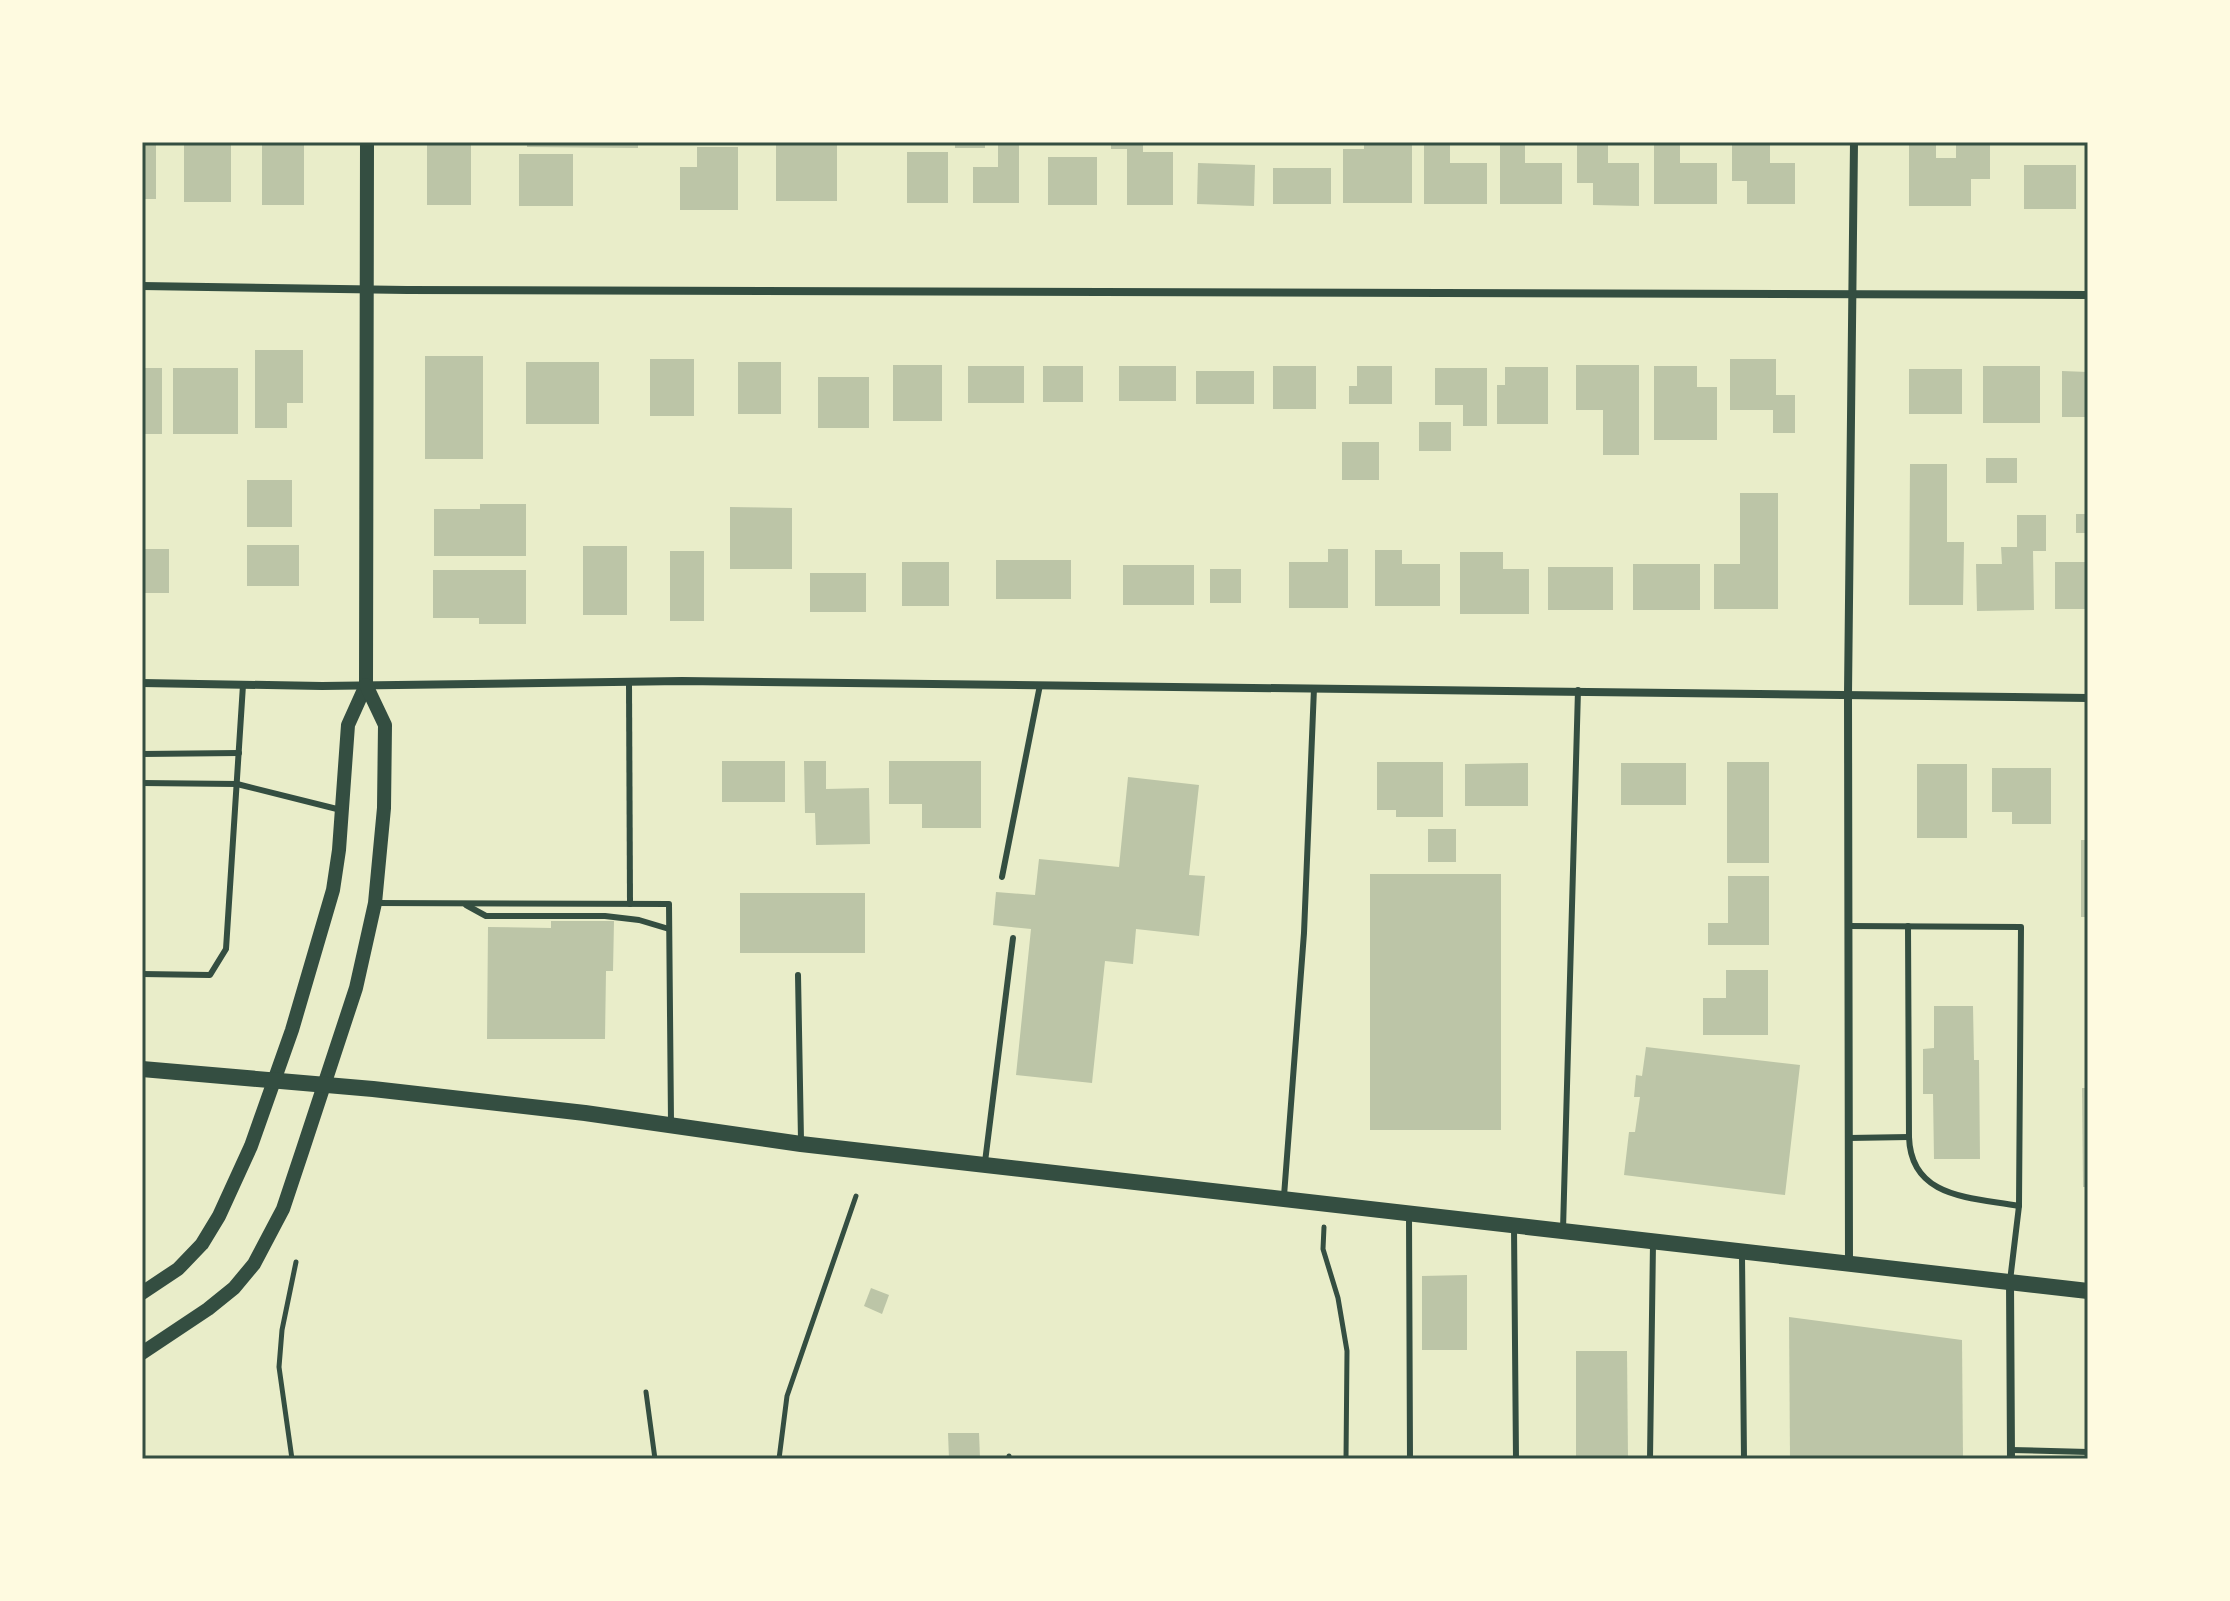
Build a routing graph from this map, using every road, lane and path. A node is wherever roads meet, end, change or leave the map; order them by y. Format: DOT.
graph roads {
  1 [pos="367,142"];
  2 [pos="1854,142"];
  3 [pos="142,286"];
  4 [pos="367,289"];
  5 [pos="1854,292"];
  6 [pos="2088,295"];
  7 [pos="629,682"];
  8 [pos="142,683"];
  9 [pos="243,685"];
  10 [pos="366,685"];
  11 [pos="1040,685"];
  12 [pos="1314,687"];
  13 [pos="1578,690"];
  14 [pos="1848,694"];
  15 [pos="2088,698"];
  16 [pos="239,753"];
  17 [pos="142,754"];
  18 [pos="142,783"];
  19 [pos="237,784"];
  20 [pos="341,810"];
  21 [pos="1002,877"];
  22 [pos="375,903"];
  23 [pos="463,904"];
  24 [pos="630,904"];
  25 [pos="1848,926"];
  26 [pos="1908,926"];
  27 [pos="669,929"];
  28 [pos="1013,938"];
  29 [pos="142,974"];
  30 [pos="798,975"];
  31 [pos="142,1069"];
  32 [pos="274,1080"];
  33 [pos="324,1085"];
  34 [pos="671,1125"];
  35 [pos="1909,1137"];
  36 [pos="1849,1138"];
  37 [pos="801,1144"];
  38 [pos="985,1165"];
  39 [pos="856,1196"];
  40 [pos="1284,1200"];
  41 [pos="2019,1206"];
  42 [pos="1409,1214"];
  43 [pos="1513,1226"];
  44 [pos="1563,1230"];
  45 [pos="1654,1241"];
  46 [pos="1323,1249"];
  47 [pos="1742,1251"];
  48 [pos="296,1262"];
  49 [pos="1849,1262"];
  50 [pos="2010,1281"];
  51 [pos="2088,1291"];
  52 [pos="142,1293"];
  53 [pos="142,1353"];
  54 [pos="646,1392"];
  55 [pos="2088,1452"];
  56 [pos="2011,1455"];
  57 [pos="292,1459"];
  58 [pos="655,1459"];
  59 [pos="779,1459"];
  60 [pos="1346,1459"];
  61 [pos="1410,1459"];
  62 [pos="1516,1459"];
  63 [pos="1650,1459"];
  64 [pos="1744,1459"];
  1 -- 4 [label="street"];
  2 -- 5 [label="street"];
  3 -- 4 [label="street"];
  4 -- 5 [label="street"];
  4 -- 10 [label="street"];
  5 -- 6 [label="street"];
  5 -- 14 [label="street"];
  7 -- 10 [label="street"];
  7 -- 11 [label="street"];
  7 -- 24 [label="lane"];
  8 -- 9 [label="street"];
  9 -- 10 [label="street"];
  9 -- 16 [label="lane"];
  10 -- 20 [label="street"];
  10 -- 22 [label="street"];
  11 -- 12 [label="street"];
  11 -- 21 [label="lane"];
  12 -- 13 [label="street"];
  12 -- 40 [label="lane"];
  13 -- 14 [label="street"];
  13 -- 44 [label="lane"];
  14 -- 15 [label="street"];
  14 -- 25 [label="street"];
  16 -- 17 [label="lane"];
  16 -- 19 [label="lane"];
  18 -- 19 [label="lane"];
  19 -- 20 [label="lane"];
  19 -- 29 [label="lane"];
  20 -- 32 [label="street"];
  22 -- 23 [label="lane"];
  22 -- 33 [label="street"];
  23 -- 24 [label="lane"];
  23 -- 27 [label="lane"];
  24 -- 27 [label="lane"];
  25 -- 26 [label="lane"];
  25 -- 36 [label="street"];
  26 -- 35 [label="lane"];
  26 -- 41 [label="lane"];
  27 -- 34 [label="lane"];
  28 -- 38 [label="lane"];
  30 -- 37 [label="lane"];
  31 -- 32 [label="main road"];
  32 -- 33 [label="main road"];
  32 -- 52 [label="street"];
  33 -- 34 [label="main road"];
  33 -- 53 [label="street"];
  34 -- 37 [label="main road"];
  35 -- 36 [label="lane"];
  35 -- 41 [label="lane"];
  36 -- 49 [label="street"];
  37 -- 38 [label="main road"];
  38 -- 40 [label="main road"];
  39 -- 59 [label="path"];
  40 -- 42 [label="main road"];
  41 -- 50 [label="lane"];
  42 -- 43 [label="main road"];
  42 -- 61 [label="lane"];
  43 -- 44 [label="main road"];
  43 -- 62 [label="lane"];
  44 -- 45 [label="main road"];
  45 -- 47 [label="main road"];
  45 -- 63 [label="lane"];
  46 -- 60 [label="path"];
  47 -- 49 [label="main road"];
  47 -- 64 [label="lane"];
  48 -- 57 [label="path"];
  49 -- 50 [label="main road"];
  50 -- 51 [label="main road"];
  50 -- 56 [label="street"];
  54 -- 58 [label="path"];
  55 -- 56 [label="lane"];
}
